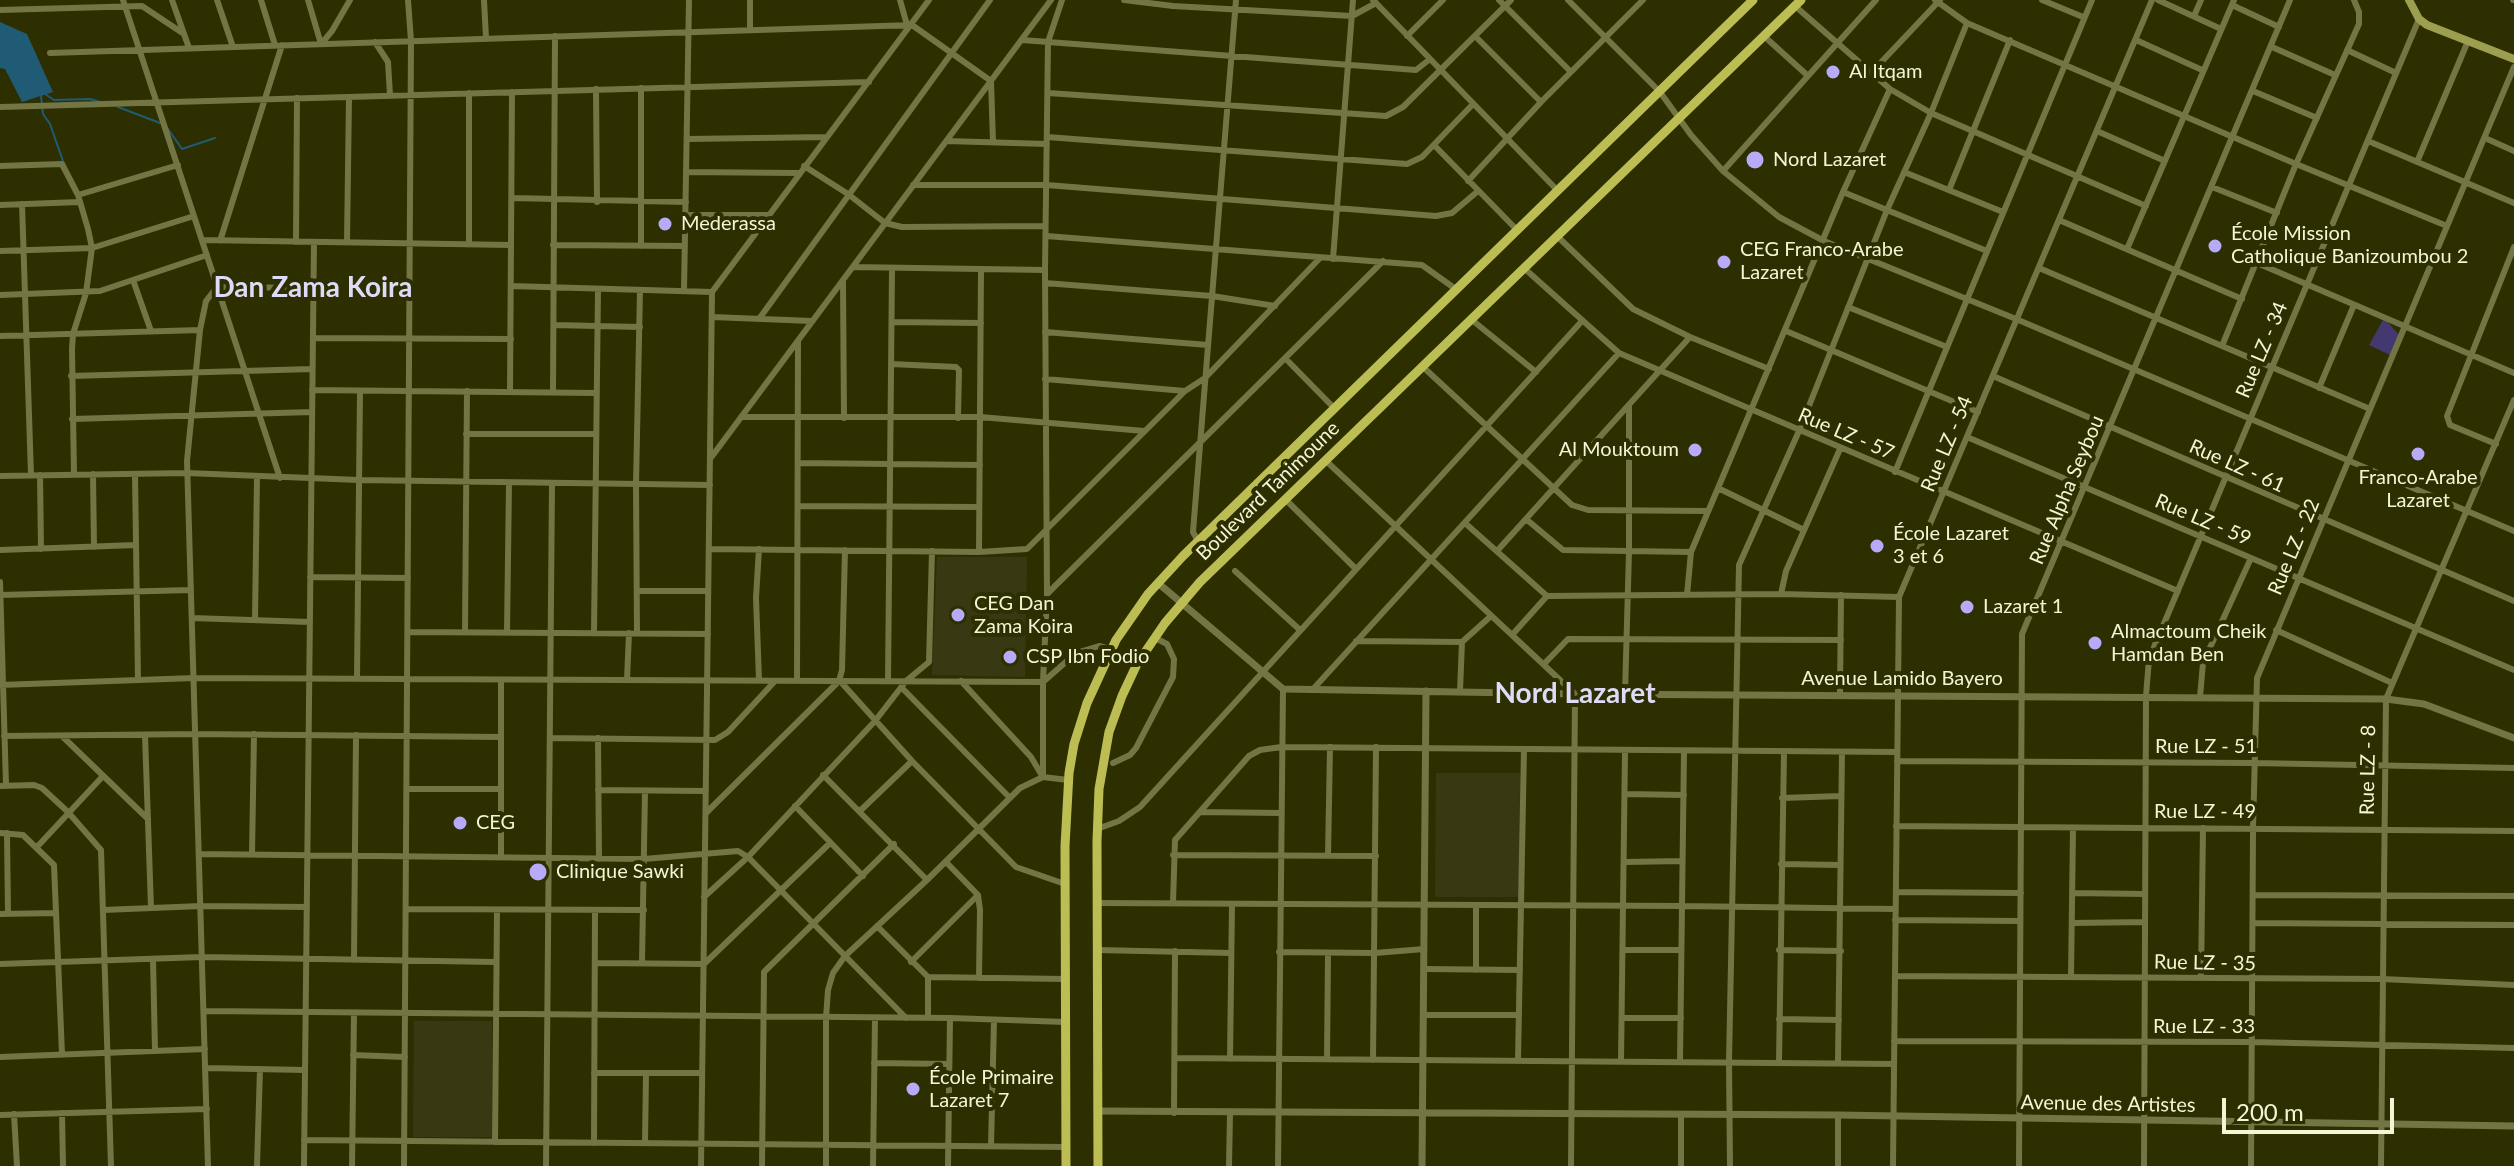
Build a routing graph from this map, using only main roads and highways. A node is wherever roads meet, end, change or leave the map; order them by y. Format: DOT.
graph roads {
  1 [pos="1753,0"];
  2 [pos="2409,0"];
  3 [pos="1798,3"];
  4 [pos="2514,59"];
  5 [pos="1066,1166"];
  6 [pos="1098,1166"];
  1 -- 5 [label="main road, Boulevard Tanimoune"];
  2 -- 4 [label="main road"];
  3 -- 6 [label="main road, Boulevard Tanimoune"];
}
